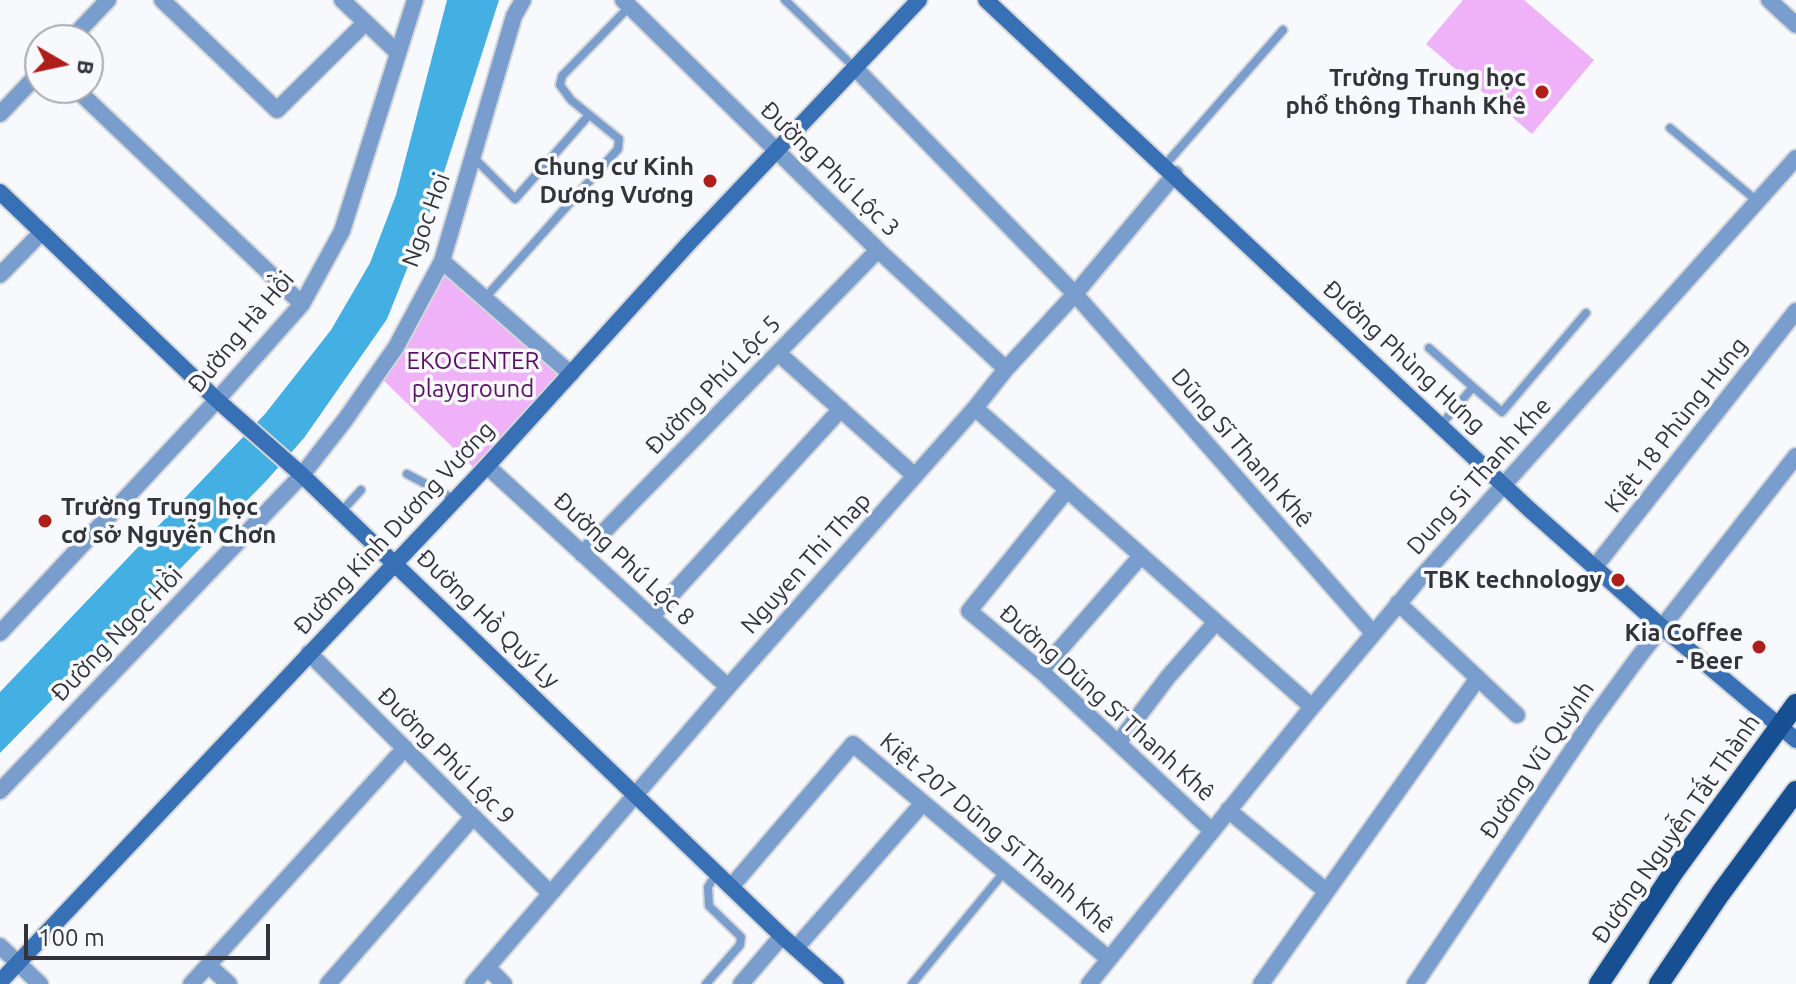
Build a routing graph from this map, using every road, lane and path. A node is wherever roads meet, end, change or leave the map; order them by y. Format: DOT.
graph roads {
  1 [pos="108,0"];
  2 [pos="162,0"];
  3 [pos="342,0"];
  4 [pos="415,0"];
  5 [pos="523,0"];
  6 [pos="785,0"];
  7 [pos="919,0"];
  8 [pos="986,0"];
  9 [pos="1769,0"];
  10 [pos="626,3"];
  11 [pos="365,23"];
  12 [pos="85,24"];
  13 [pos="1796,25"];
  14 [pos="1283,30"];
  15 [pos="398,53"];
  16 [pos="855,68"];
  17 [pos="24,89"];
  18 [pos="92,104"];
  19 [pos="0,114"];
  20 [pos="589,115"];
  21 [pos="1670,128"];
  22 [pos="777,151"];
  23 [pos="474,158"];
  24 [pos="1796,158"];
  25 [pos="1170,170"];
  26 [pos="0,192"];
  27 [pos="1757,201"];
  28 [pos="42,232"];
  29 [pos="878,250"];
  30 [pos="442,261"];
  31 [pos="0,275"];
  32 [pos="1075,294"];
  33 [pos="484,299"];
  34 [pos="302,304"];
  35 [pos="1796,311"];
  36 [pos="1586,313"];
  37 [pos="1429,348"];
  38 [pos="778,353"];
  39 [pos="1006,369"];
  40 [pos="571,374"];
  41 [pos="1473,387"];
  42 [pos="217,400"];
  43 [pos="975,408"];
  44 [pos="841,409"];
  45 [pos="1441,425"];
  46 [pos="1796,456"];
  47 [pos="487,466"];
  48 [pos="296,470"];
  49 [pos="407,474"];
  50 [pos="915,476"];
  51 [pos="1503,484"];
  52 [pos="361,490"];
  53 [pos="1067,490"];
  54 [pos="455,500"];
  55 [pos="341,512"];
  56 [pos="582,554"];
  57 [pos="1141,556"];
  58 [pos="395,563"];
  59 [pos="1594,568"];
  60 [pos="1398,603"];
  61 [pos="651,617"];
  62 [pos="1216,622"];
  63 [pos="1662,627"];
  64 [pos="0,633"];
  65 [pos="1373,633"];
  66 [pos="309,653"];
  67 [pos="1041,671"];
  68 [pos="1478,678"];
  69 [pos="728,687"];
  70 [pos="1796,704"];
  71 [pos="1312,707"];
  72 [pos="1517,715"];
  73 [pos="1780,726"];
  74 [pos="1796,740"];
  75 [pos="1118,743"];
  76 [pos="405,748"];
  77 [pos="0,791"];
  78 [pos="1796,791"];
  79 [pos="635,794"];
  80 [pos="923,803"];
  81 [pos="1228,810"];
  82 [pos="473,817"];
  83 [pos="1212,831"];
  84 [pos="1005,871"];
  85 [pos="717,873"];
  86 [pos="731,887"];
  87 [pos="1326,891"];
  88 [pos="550,893"];
  89 [pos="782,936"];
  90 [pos="0,946"];
  91 [pos="796,948"];
  92 [pos="1109,959"];
  93 [pos="18,964"];
  94 [pos="208,965"];
  95 [pos="488,968"];
  96 [pos="0,982"];
  97 [pos="40,984"];
  98 [pos="191,984"];
  99 [pos="229,984"];
  100 [pos="328,984"];
  101 [pos="473,984"];
  102 [pos="504,984"];
  103 [pos="706,984"];
  104 [pos="741,984"];
  105 [pos="836,984"];
  106 [pos="912,984"];
  107 [pos="1089,984"];
  108 [pos="1261,984"];
  109 [pos="1415,984"];
  110 [pos="1599,984"];
  111 [pos="1659,984"];
  1 -- 12 [label="street"];
  2 -- 11 [label="street"];
  3 -- 11 [label="street"];
  4 -- 15 [label="street, Đường Hà Hồi"];
  5 -- 23 [label="street, Ngoc Hoi"];
  6 -- 16 [label="lane"];
  7 -- 16 [label="street, Đường Kinh Dương Vương"];
  8 -- 25 [label="street, Đường Phùng Hưng"];
  9 -- 13 [label="street"];
  10 -- 20 [label="lane"];
  10 -- 22 [label="street, Đường Phú Lộc 3"];
  11 -- 15 [label="street"];
  14 -- 25 [label="lane"];
  15 -- 34 [label="street, Đường Hà Hồi"];
  16 -- 22 [label="street, Đường Kinh Dương Vương"];
  16 -- 32 [label="street, Dũng Sĩ Thanh Khê"];
  17 -- 19 [label="street"];
  18 -- 34 [label="street"];
  20 -- 23 [label="lane"];
  20 -- 33 [label="lane"];
  21 -- 27 [label="lane"];
  22 -- 29 [label="street, Đường Phú Lộc 3"];
  22 -- 40 [label="street, Đường Kinh Dương Vương"];
  23 -- 30 [label="street, Ngoc Hoi"];
  24 -- 27 [label="street, Dung Si Thanh Khe"];
  25 -- 32 [label="street, Nguyen Thi Thap"];
  25 -- 45 [label="street, Đường Phùng Hưng"];
  26 -- 28 [label="street, Đường Hồ Quý Ly"];
  27 -- 51 [label="street, Dung Si Thanh Khe"];
  28 -- 31 [label="street"];
  28 -- 42 [label="street, Đường Hồ Quý Ly"];
  29 -- 38 [label="street, Đường Phú Lộc 5"];
  29 -- 39 [label="street, Đường Phú Lộc 3"];
  30 -- 33 [label="street"];
  30 -- 48 [label="street, Ngoc Hoi"];
  32 -- 39 [label="street, Nguyen Thi Thap"];
  32 -- 65 [label="street, Dũng Sĩ Thanh Khê"];
  33 -- 40 [label="street"];
  34 -- 42 [label="street, Đường Hà Hồi"];
  35 -- 59 [label="street, Kiệt 18 Phùng Hưng"];
  36 -- 41 [label="lane"];
  37 -- 41 [label="lane"];
  38 -- 44 [label="street"];
  38 -- 56 [label="street, Đường Phú Lộc 5"];
  39 -- 43 [label="street, Nguyen Thi Thap"];
  40 -- 47 [label="street, Đường Kinh Dương Vương"];
  41 -- 45 [label="lane"];
  42 -- 48 [label="street, Đường Hồ Quý Ly"];
  42 -- 64 [label="street, Đường Hà Hồi"];
  43 -- 50 [label="street, Nguyen Thi Thap"];
  43 -- 53 [label="street"];
  44 -- 50 [label="street"];
  44 -- 61 [label="street"];
  45 -- 51 [label="street, Đường Phùng Hưng"];
  46 -- 63 [label="street, Đường Vũ Quỳnh"];
  47 -- 54 [label="street, Đường Kinh Dương Vương"];
  47 -- 56 [label="street, Đường Phú Lộc 8"];
  48 -- 55 [label="street, Đường Hồ Quý Ly"];
  48 -- 77 [label="street, Đường Ngọc Hồi"];
  49 -- 54 [label="lane"];
  50 -- 69 [label="street, Nguyen Thi Thap"];
  51 -- 59 [label="street, Đường Phùng Hưng"];
  51 -- 60 [label="street, Dung Si Thanh Khe"];
  52 -- 55 [label="lane"];
  53 -- 57 [label="street"];
  53 -- 67 [label="street, Đường Dũng Sĩ Thanh Khê"];
  54 -- 58 [label="street, Đường Kinh Dương Vương"];
  55 -- 58 [label="street, Đường Hồ Quý Ly"];
  56 -- 61 [label="street, Đường Phú Lộc 8"];
  57 -- 62 [label="street"];
  57 -- 67 [label="street"];
  58 -- 66 [label="street, Đường Kinh Dương Vương"];
  58 -- 79 [label="street, Đường Hồ Quý Ly"];
  59 -- 63 [label="street, Đường Phùng Hưng"];
  60 -- 65 [label="street, Dung Si Thanh Khe"];
  60 -- 68 [label="street"];
  61 -- 69 [label="street, Đường Phú Lộc 8"];
  62 -- 71 [label="street"];
  62 -- 75 [label="street"];
  63 -- 73 [label="street, Đường Phùng Hưng"];
  63 -- 109 [label="street, Đường Vũ Quỳnh"];
  65 -- 71 [label="street, Dung Si Thanh Khe"];
  66 -- 76 [label="street, Đường Phú Lộc 9"];
  66 -- 93 [label="street, Đường Kinh Dương Vương"];
  67 -- 75 [label="street, Đường Dũng Sĩ Thanh Khê"];
  68 -- 72 [label="street"];
  68 -- 87 [label="street"];
  69 -- 79 [label="street, Nguyen Thi Thap"];
  70 -- 73 [label="main road, Đường Nguyễn Tất Thành"];
  71 -- 81 [label="street, Dung Si Thanh Khe"];
  73 -- 74 [label="street, Đường Phùng Hưng"];
  73 -- 110 [label="main road, Đường Nguyễn Tất Thành"];
  75 -- 83 [label="street, Đường Dũng Sĩ Thanh Khê"];
  76 -- 82 [label="street, Đường Phú Lộc 9"];
  76 -- 94 [label="street"];
  78 -- 111 [label="main road"];
  79 -- 85 [label="street, Đường Hồ Quý Ly"];
  79 -- 88 [label="street, Nguyen Thi Thap"];
  80 -- 84 [label="street, Kiệt 207 Dũng Sĩ Thanh Khê"];
  80 -- 86 [label="street, Kiệt 207 Dũng Sĩ Thanh Khê"];
  80 -- 91 [label="street"];
  81 -- 83 [label="street, Dung Si Thanh Khe"];
  81 -- 87 [label="street"];
  82 -- 88 [label="street, Đường Phú Lộc 9"];
  82 -- 100 [label="street"];
  83 -- 92 [label="street, Dung Si Thanh Khe"];
  84 -- 92 [label="street, Kiệt 207 Dũng Sĩ Thanh Khê"];
  84 -- 106 [label="lane"];
  85 -- 86 [label="street, Đường Hồ Quý Ly"];
  85 -- 103 [label="lane"];
  86 -- 89 [label="street, Đường Hồ Quý Ly"];
  87 -- 108 [label="street"];
  88 -- 95 [label="street, Nguyen Thi Thap"];
  89 -- 91 [label="street, Đường Hồ Quý Ly"];
  89 -- 104 [label="street"];
  90 -- 93 [label="street"];
  91 -- 105 [label="street, Đường Hồ Quý Ly"];
  92 -- 107 [label="street, Dung Si Thanh Khe"];
  93 -- 96 [label="street, Đường Kinh Dương Vương"];
  93 -- 97 [label="street"];
  94 -- 98 [label="street"];
  94 -- 99 [label="street"];
  95 -- 101 [label="street, Nguyen Thi Thap"];
  95 -- 102 [label="street"];
}
